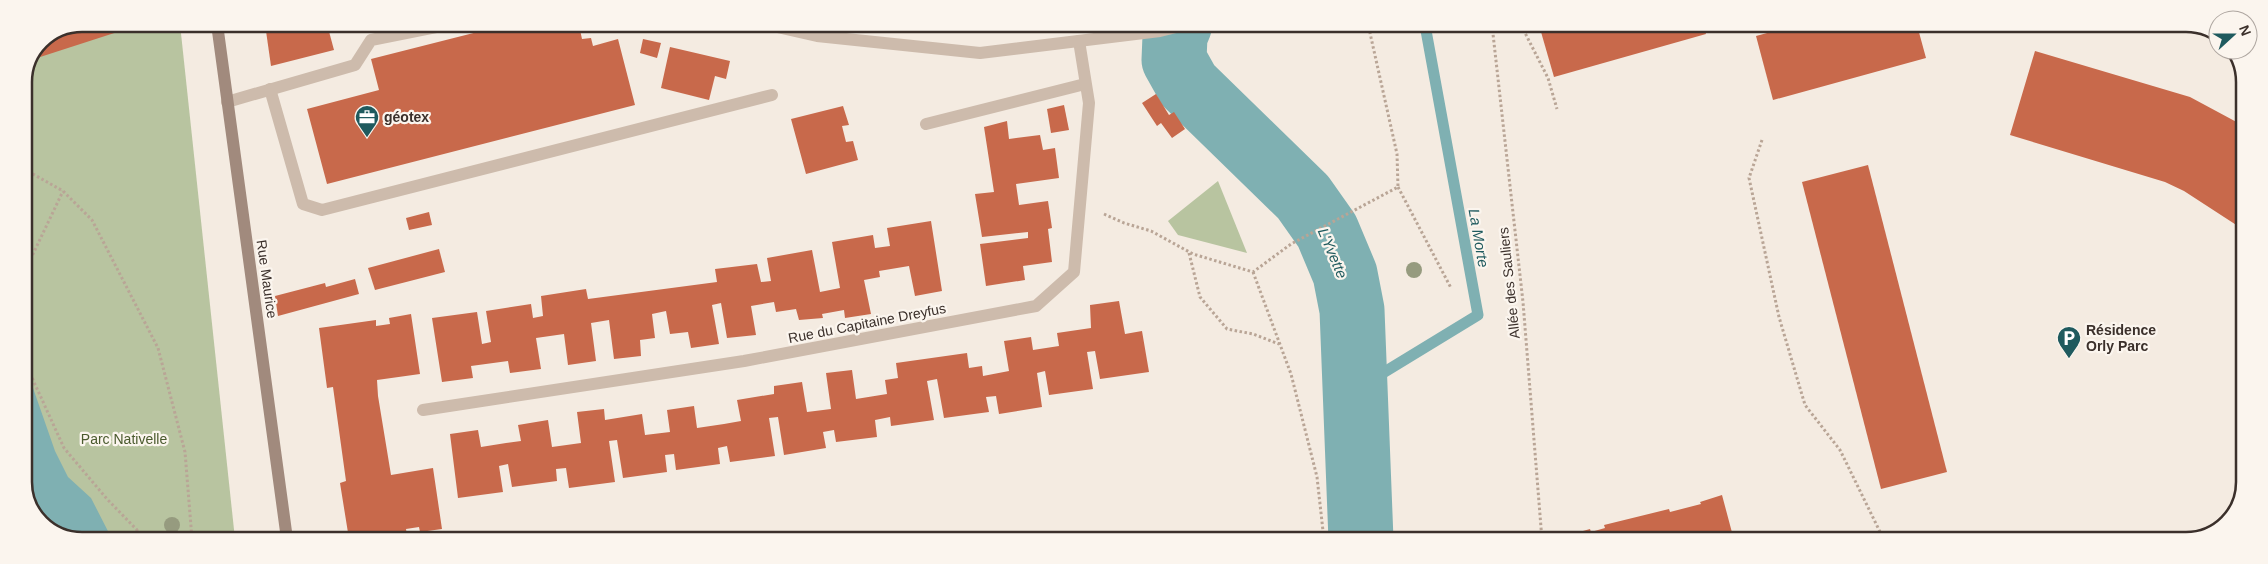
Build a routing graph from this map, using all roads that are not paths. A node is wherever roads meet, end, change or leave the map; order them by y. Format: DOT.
graph roads {
  1 [pos="218,32"];
  2 [pos="412,32"];
  3 [pos="799,32"];
  4 [pos="1160,32"];
  5 [pos="1079,41"];
  6 [pos="1086,84"];
  7 [pos="270,89"];
  8 [pos="772,95"];
  9 [pos="227,102"];
  10 [pos="926,124"];
  11 [pos="422,410"];
  12 [pos="286,532"];
  1 -- 9 [label="main road, Rue Maurice"];
  2 -- 7 [label="street"];
  3 -- 5 [label="street"];
  4 -- 5 [label="street"];
  5 -- 6 [label="street, Rue du Capitaine Dreyfus"];
  6 -- 10 [label="street"];
  6 -- 11 [label="street, Rue du Capitaine Dreyfus"];
  7 -- 8 [label="street"];
  7 -- 9 [label="street"];
  9 -- 12 [label="main road, Rue Maurice"];
}
